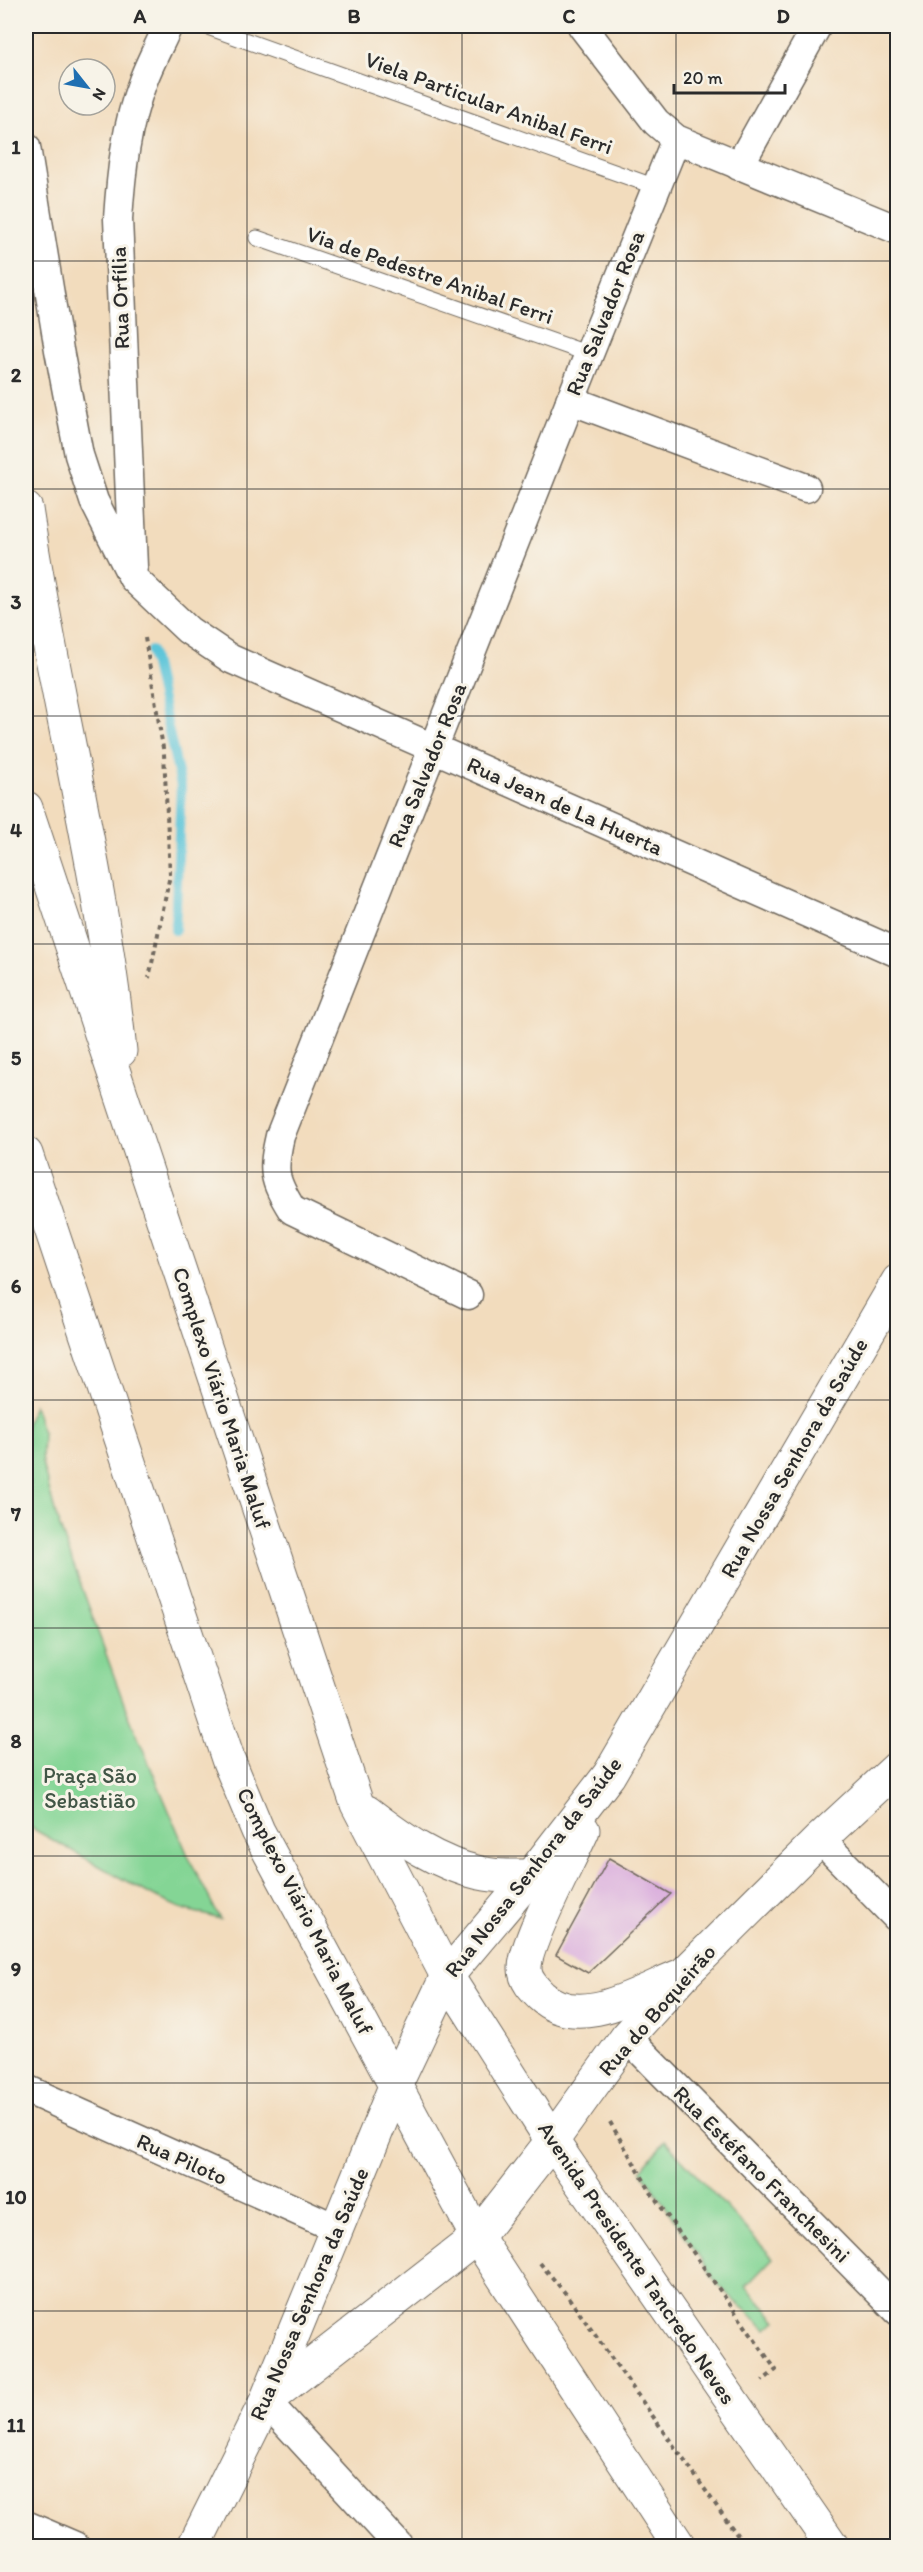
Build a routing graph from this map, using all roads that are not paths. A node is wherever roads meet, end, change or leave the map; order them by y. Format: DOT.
graph roads {
  1 [pos="168,26"];
  2 [pos="205,26"];
  3 [pos="582,26"];
  4 [pos="817,26"];
  5 [pos="676,139"];
  6 [pos="26,147"];
  7 [pos="739,166"];
  8 [pos="656,187"];
  9 [pos="897,230"];
  10 [pos="257,238"];
  11 [pos="588,354"];
  12 [pos="570,400"];
  13 [pos="806,488"];
  14 [pos="26,509"];
  15 [pos="133,578"];
  16 [pos="434,748"];
  17 [pos="26,808"];
  18 [pos="897,953"];
  19 [pos="126,1113"];
  20 [pos="26,1154"];
  21 [pos="897,1281"];
  22 [pos="468,1295"];
  23 [pos="897,1767"];
  24 [pos="609,1775"];
  25 [pos="357,1804"];
  26 [pos="820,1839"];
  27 [pos="531,1876"];
  28 [pos="897,1918"];
  29 [pos="684,1974"];
  30 [pos="447,1976"];
  31 [pos="627,2037"];
  32 [pos="396,2084"];
  33 [pos="26,2089"];
  34 [pos="552,2141"];
  35 [pos="338,2229"];
  36 [pos="477,2237"];
  37 [pos="897,2311"];
  38 [pos="266,2401"];
  39 [pos="26,2525"];
  40 [pos="75,2547"];
  41 [pos="194,2547"];
  42 [pos="399,2547"];
  43 [pos="679,2547"];
  44 [pos="832,2547"];
  1 -- 15 [label="street, Rua Orfília"];
  2 -- 8 [label="lane, Viela Particular Anibal Ferri"];
  3 -- 5 [label="street"];
  4 -- 7 [label="street"];
  5 -- 7 [label="street"];
  5 -- 8 [label="street, Rua Salvador Rosa"];
  6 -- 15 [label="street, Rua Jean de La Huerta"];
  7 -- 9 [label="street"];
  8 -- 11 [label="street, Rua Salvador Rosa"];
  10 -- 11 [label="lane, Via de Pedestre Anibal Ferri"];
  11 -- 12 [label="street, Rua Salvador Rosa"];
  12 -- 13 [label="street"];
  12 -- 16 [label="street, Rua Salvador Rosa"];
  14 -- 19 [label="main road"];
  15 -- 16 [label="street, Rua Jean de La Huerta"];
  16 -- 18 [label="street, Rua Jean de La Huerta"];
  16 -- 22 [label="street, Rua Salvador Rosa"];
  17 -- 19 [label="main road, Complexo Viário Maria Maluf"];
  19 -- 25 [label="main road, Complexo Viário Maria Maluf"];
  20 -- 32 [label="main road, Complexo Viário Maria Maluf"];
  21 -- 24 [label="main road, Rua Nossa Senhora da Saúde"];
  23 -- 26 [label="main road, Rua do Boqueirão"];
  24 -- 27 [label="main road, Rua Nossa Senhora da Saúde"];
  24 -- 29 [label="main road"];
  25 -- 27 [label="main road"];
  25 -- 30 [label="main road, Complexo Viário Maria Maluf"];
  26 -- 28 [label="street"];
  26 -- 29 [label="main road, Rua do Boqueirão"];
  27 -- 30 [label="main road, Rua Nossa Senhora da Saúde"];
  29 -- 31 [label="main road, Rua do Boqueirão"];
  30 -- 32 [label="main road, Rua Nossa Senhora da Saúde"];
  30 -- 34 [label="main road, Avenida Presidente Tancredo Neves"];
  31 -- 34 [label="main road, Rua do Boqueirão"];
  31 -- 37 [label="street, Rua Estéfano Franchesini"];
  32 -- 35 [label="main road, Rua Nossa Senhora da Saúde"];
  32 -- 36 [label="main road"];
  33 -- 35 [label="street, Rua Piloto"];
  34 -- 36 [label="main road, Rua do Boqueirão"];
  34 -- 44 [label="main road, Avenida Presidente Tancredo Neves"];
  35 -- 38 [label="main road, Rua Nossa Senhora da Saúde"];
  36 -- 38 [label="main road, Rua do Boqueirão"];
  36 -- 43 [label="main road"];
  38 -- 41 [label="main road, Rua Nossa Senhora da Saúde"];
  38 -- 42 [label="street"];
  39 -- 40 [label="street"];
}
